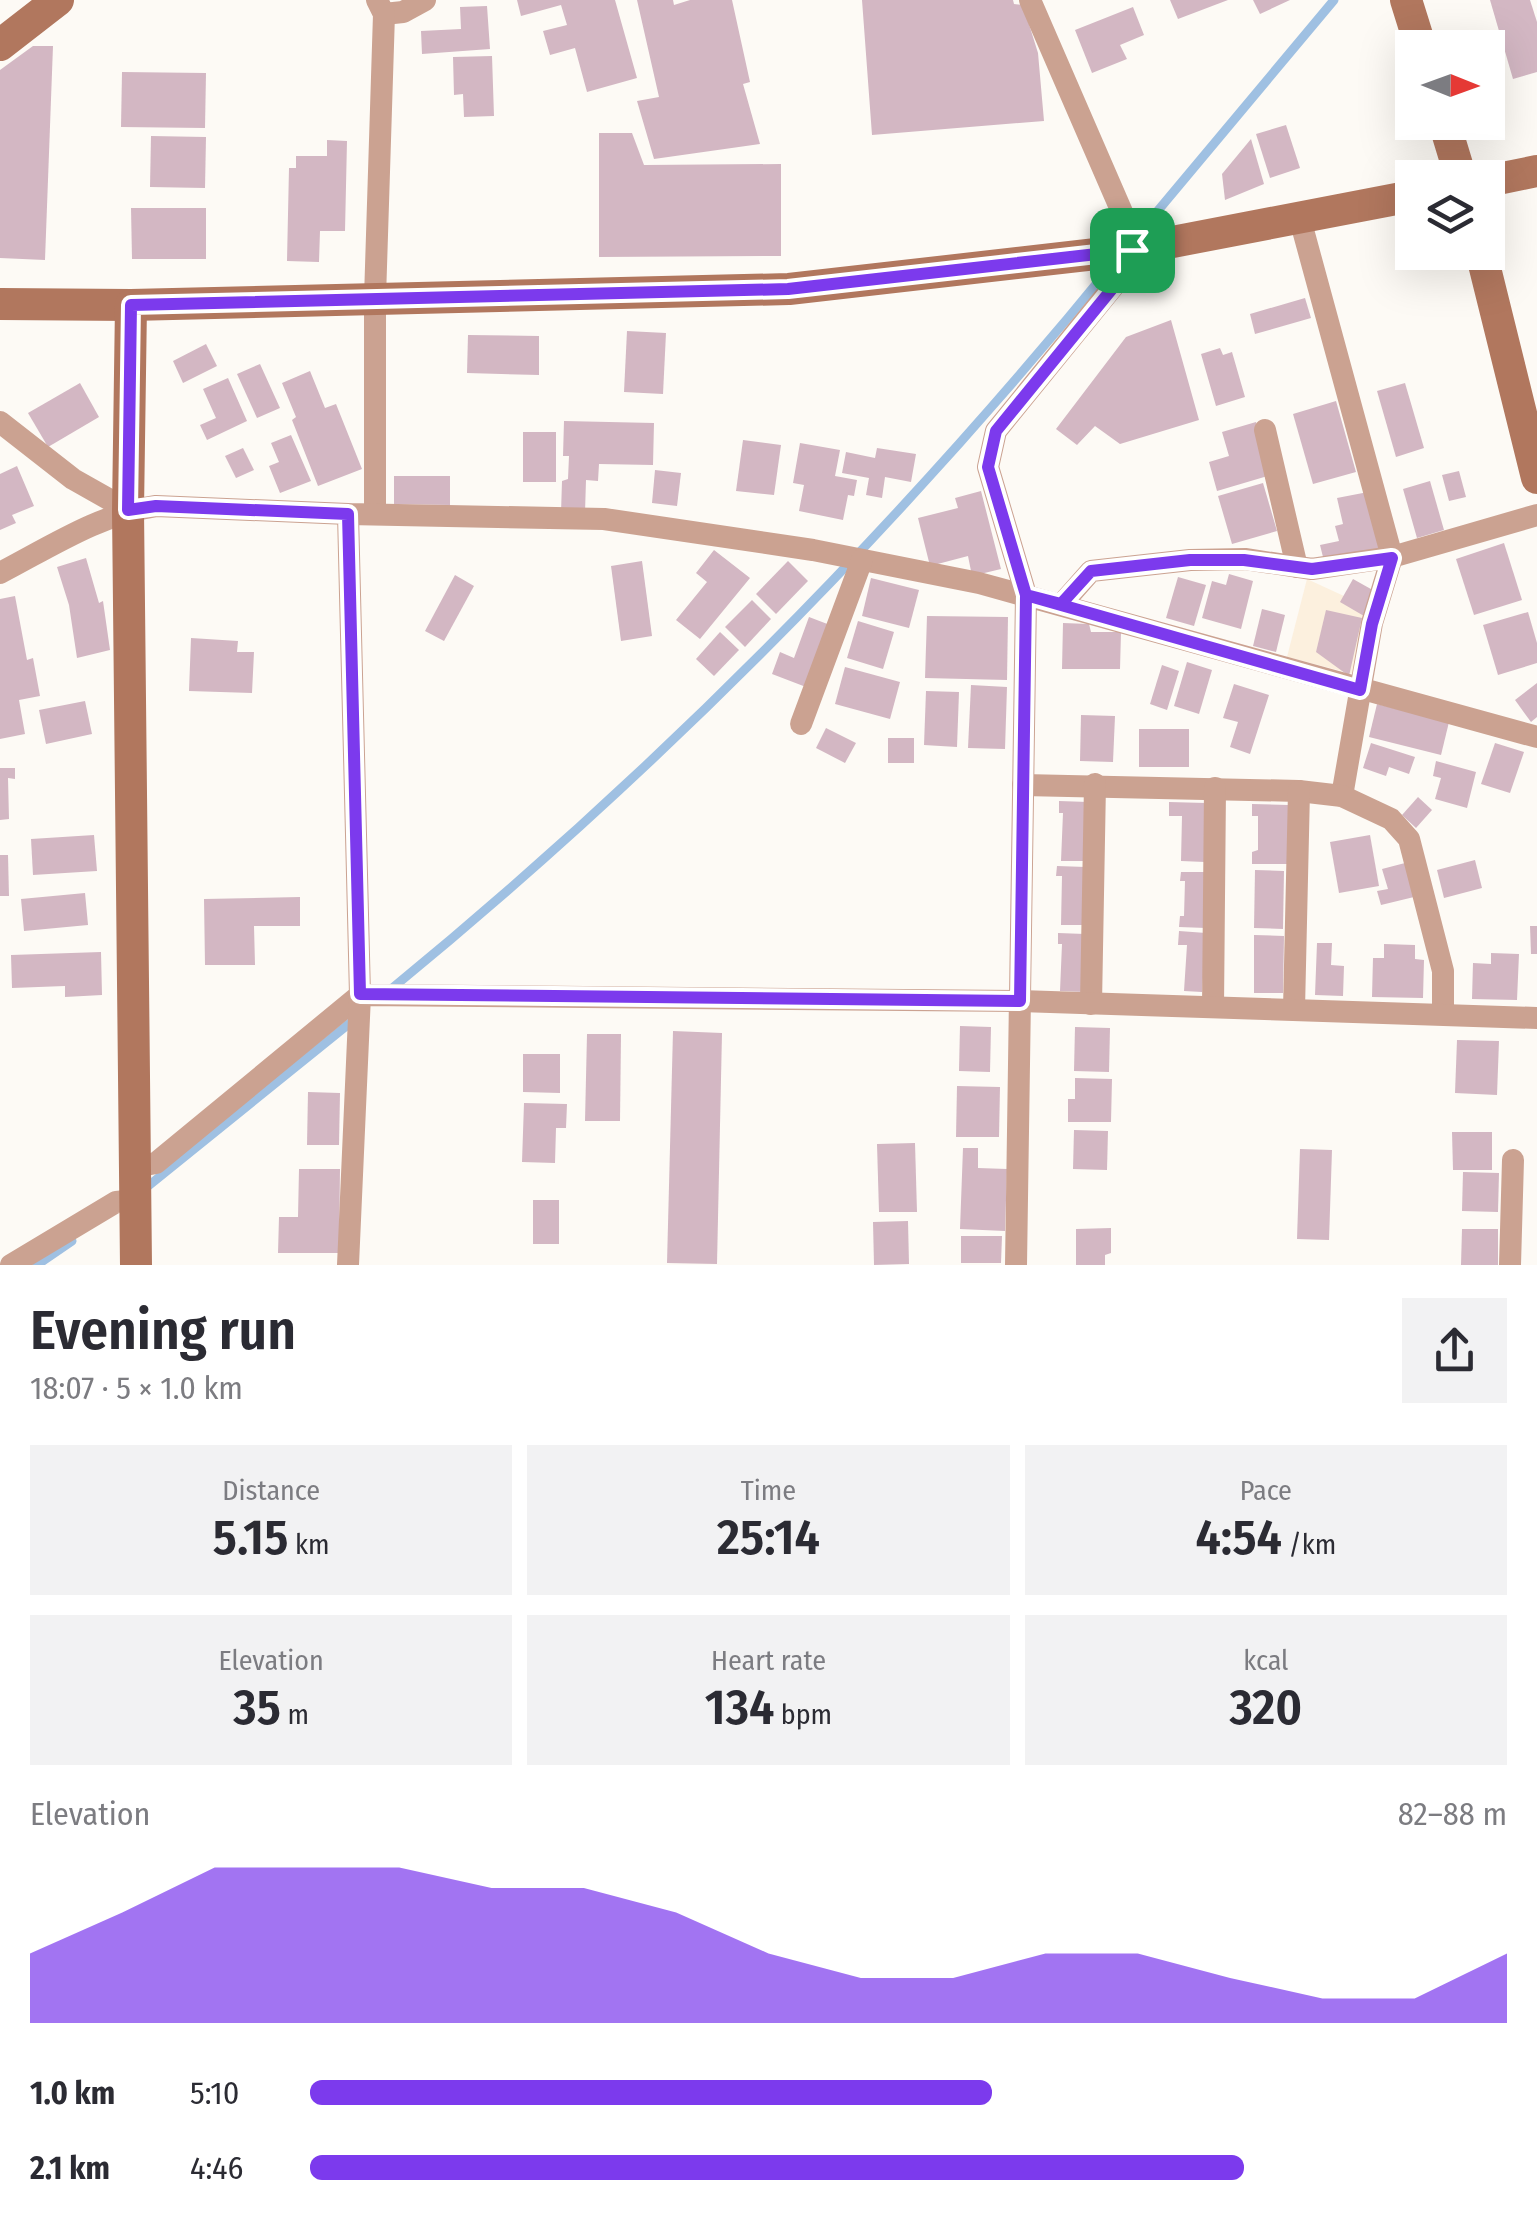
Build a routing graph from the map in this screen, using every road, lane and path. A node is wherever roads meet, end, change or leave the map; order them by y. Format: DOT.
graph roads {
  1 [pos="58,0"];
  2 [pos="425,0"];
  3 [pos="1030,0"];
  4 [pos="1406,0"];
  5 [pos="381,7"];
  6 [pos="1415,30"];
  7 [pos="0,45"];
  8 [pos="1537,171"];
  9 [pos="1505,178"];
  10 [pos="1395,199"];
  11 [pos="1300,219"];
  12 [pos="1132,250"];
  13 [pos="1485,270"];
  14 [pos="375,298"];
  15 [pos="0,304"];
  16 [pos="131,305"];
  17 [pos="0,422"];
  18 [pos="1265,430"];
  19 [pos="1537,478"];
  20 [pos="128,510"];
  21 [pos="348,514"];
  22 [pos="374,514"];
  23 [pos="1537,515"];
  24 [pos="1392,558"];
  25 [pos="862,560"];
  26 [pos="1297,567"];
  27 [pos="0,573"];
  28 [pos="1026,595"];
  29 [pos="1061,604"];
  30 [pos="1360,690"];
  31 [pos="801,724"];
  32 [pos="1537,737"];
  33 [pos="1095,784"];
  34 [pos="1023,785"];
  35 [pos="1216,788"];
  36 [pos="1299,791"];
  37 [pos="1342,796"];
  38 [pos="360,994"];
  39 [pos="1020,1001"];
  40 [pos="1091,1004"];
  41 [pos="1213,1007"];
  42 [pos="1294,1009"];
  43 [pos="1443,1013"];
  44 [pos="1537,1018"];
  45 [pos="1513,1160"];
  46 [pos="135,1167"];
  47 [pos="136,1200"];
  48 [pos="11,1265"];
  49 [pos="136,1265"];
  50 [pos="348,1265"];
  51 [pos="1016,1265"];
  52 [pos="1510,1265"];
  1 -- 7 [label="street"];
  2 -- 5 [label="street"];
  3 -- 12 [label="street"];
  4 -- 6 [label="street"];
  5 -- 14 [label="street"];
  8 -- 9 [label="street"];
  10 -- 11 [label="street"];
  11 -- 12 [label="street"];
  11 -- 24 [label="street"];
  12 -- 14 [label="street"];
  12 -- 28 [label="street"];
  13 -- 19 [label="street"];
  14 -- 16 [label="street"];
  14 -- 22 [label="street"];
  15 -- 16 [label="street"];
  16 -- 20 [label="street"];
  17 -- 20 [label="street"];
  18 -- 26 [label="street"];
  20 -- 21 [label="street"];
  20 -- 27 [label="street"];
  20 -- 46 [label="street"];
  21 -- 22 [label="street"];
  21 -- 38 [label="street"];
  22 -- 25 [label="street"];
  23 -- 24 [label="street"];
  24 -- 26 [label="street"];
  24 -- 30 [label="street"];
  25 -- 28 [label="street"];
  25 -- 31 [label="street"];
  26 -- 29 [label="street"];
  28 -- 29 [label="street"];
  28 -- 34 [label="street"];
  29 -- 30 [label="street"];
  30 -- 32 [label="street"];
  30 -- 37 [label="street"];
  33 -- 34 [label="street"];
  33 -- 35 [label="street"];
  33 -- 40 [label="street"];
  34 -- 39 [label="street"];
  35 -- 36 [label="street"];
  35 -- 41 [label="street"];
  36 -- 37 [label="street"];
  36 -- 42 [label="street"];
  37 -- 43 [label="street"];
  38 -- 39 [label="street"];
  38 -- 46 [label="street"];
  38 -- 50 [label="street"];
  39 -- 40 [label="street"];
  39 -- 51 [label="street"];
  40 -- 41 [label="street"];
  41 -- 42 [label="street"];
  42 -- 43 [label="street"];
  43 -- 44 [label="street"];
  45 -- 52 [label="street"];
  46 -- 47 [label="street"];
  47 -- 48 [label="street"];
  47 -- 49 [label="street"];
}
